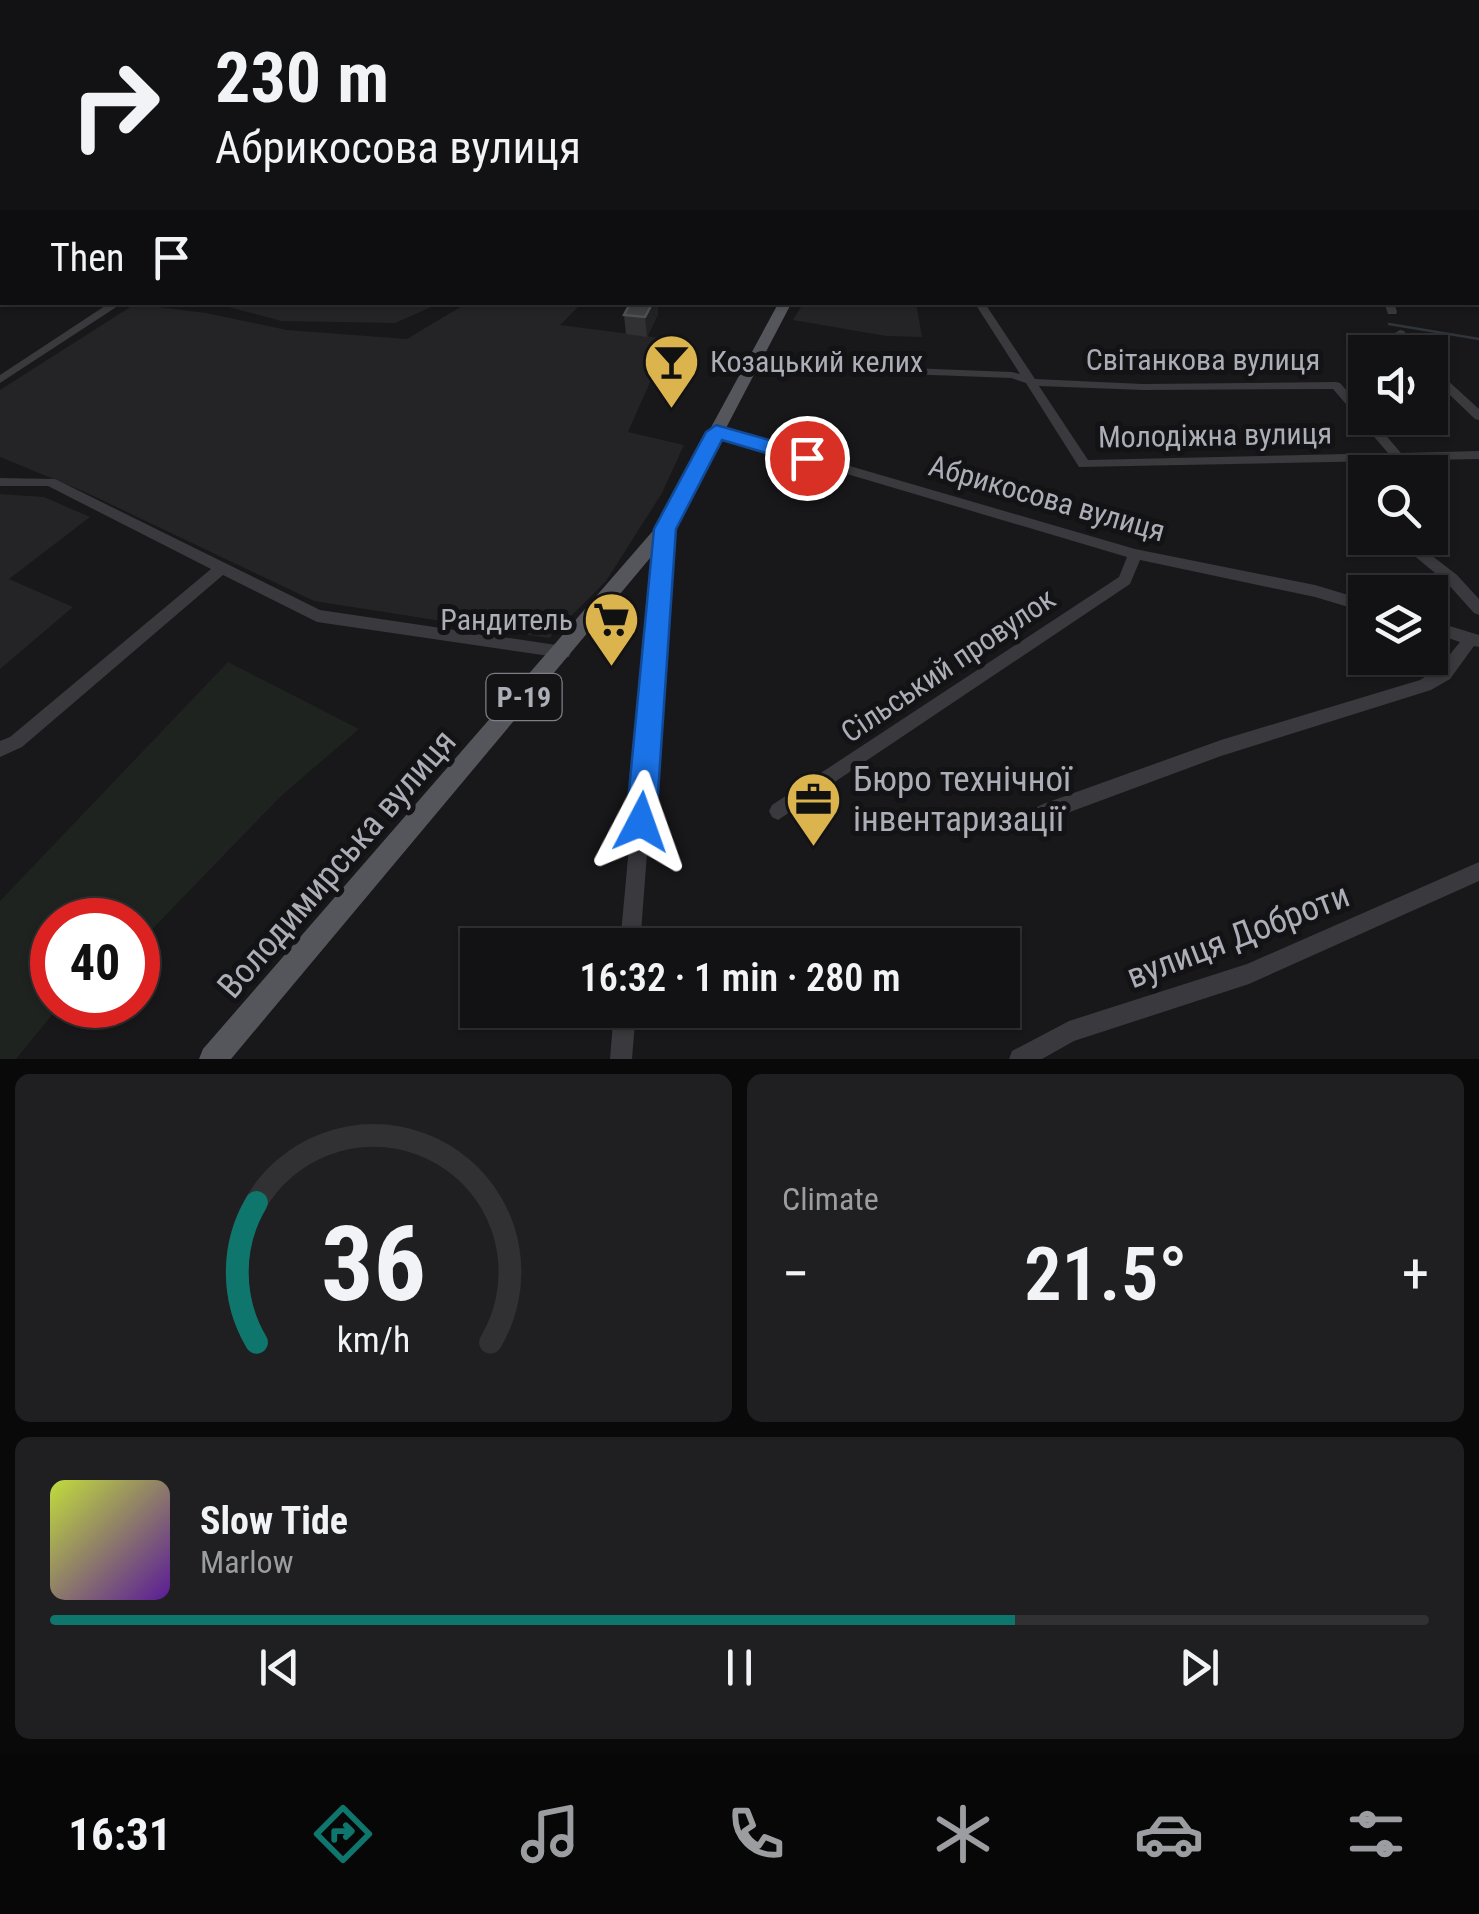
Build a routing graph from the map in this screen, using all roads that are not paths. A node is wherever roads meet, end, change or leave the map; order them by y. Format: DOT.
graph roads {
  1 [pos="113,305"];
  2 [pos="784,305"];
  3 [pos="981,305"];
  4 [pos="897,358"];
  5 [pos="0,380"];
  6 [pos="1034,382"];
  7 [pos="1448,387"];
  8 [pos="1479,416"];
  9 [pos="716,432"];
  10 [pos="1479,454"];
  11 [pos="1396,455"];
  12 [pos="1448,455"];
  13 [pos="1348,458"];
  14 [pos="0,482"];
  15 [pos="665,529"];
  16 [pos="1135,554"];
  17 [pos="1422,555"];
  18 [pos="221,569"];
  19 [pos="1348,601"];
  20 [pos="1479,609"];
  21 [pos="1448,632"];
  22 [pos="1475,640"];
  23 [pos="563,652"];
  24 [pos="0,748"];
  25 [pos="778,811"];
  26 [pos="1043,813"];
  27 [pos="1479,872"];
  28 [pos="632,928"];
  29 [pos="623,1028"];
  30 [pos="214,1059"];
  31 [pos="620,1059"];
  32 [pos="1020,1059"];
  1 -- 5 [label="street"];
  2 -- 9 [label="main road, Володимирська вулиця / Р-19"];
  3 -- 6 [label="street, Молодіжна вулиця"];
  4 -- 6 [label="street, Світанкова вулиця"];
  6 -- 11 [label="street, Світанкова вулиця"];
  6 -- 13 [label="street, Молодіжна вулиця"];
  7 -- 8 [label="street"];
  9 -- 15 [label="main road, Володимирська вулиця / Р-19"];
  9 -- 16 [label="street, Абрикосова вулиця"];
  10 -- 12 [label="street, Молодіжна вулиця"];
  14 -- 18 [label="street"];
  15 -- 23 [label="main road, Володимирська вулиця / Р-19"];
  15 -- 28 [label="street, Володимирська вулиця"];
  16 -- 19 [label="street, Абрикосова вулиця"];
  16 -- 25 [label="street, Сільський провулок"];
  17 -- 20 [label="street"];
  18 -- 23 [label="street"];
  18 -- 24 [label="street"];
  21 -- 22 [label="street"];
  22 -- 26 [label="street"];
  23 -- 30 [label="main road, Володимирська вулиця / Р-19"];
  27 -- 32 [label="street, вулиця Доброти"];
  29 -- 31 [label="street"];
}
